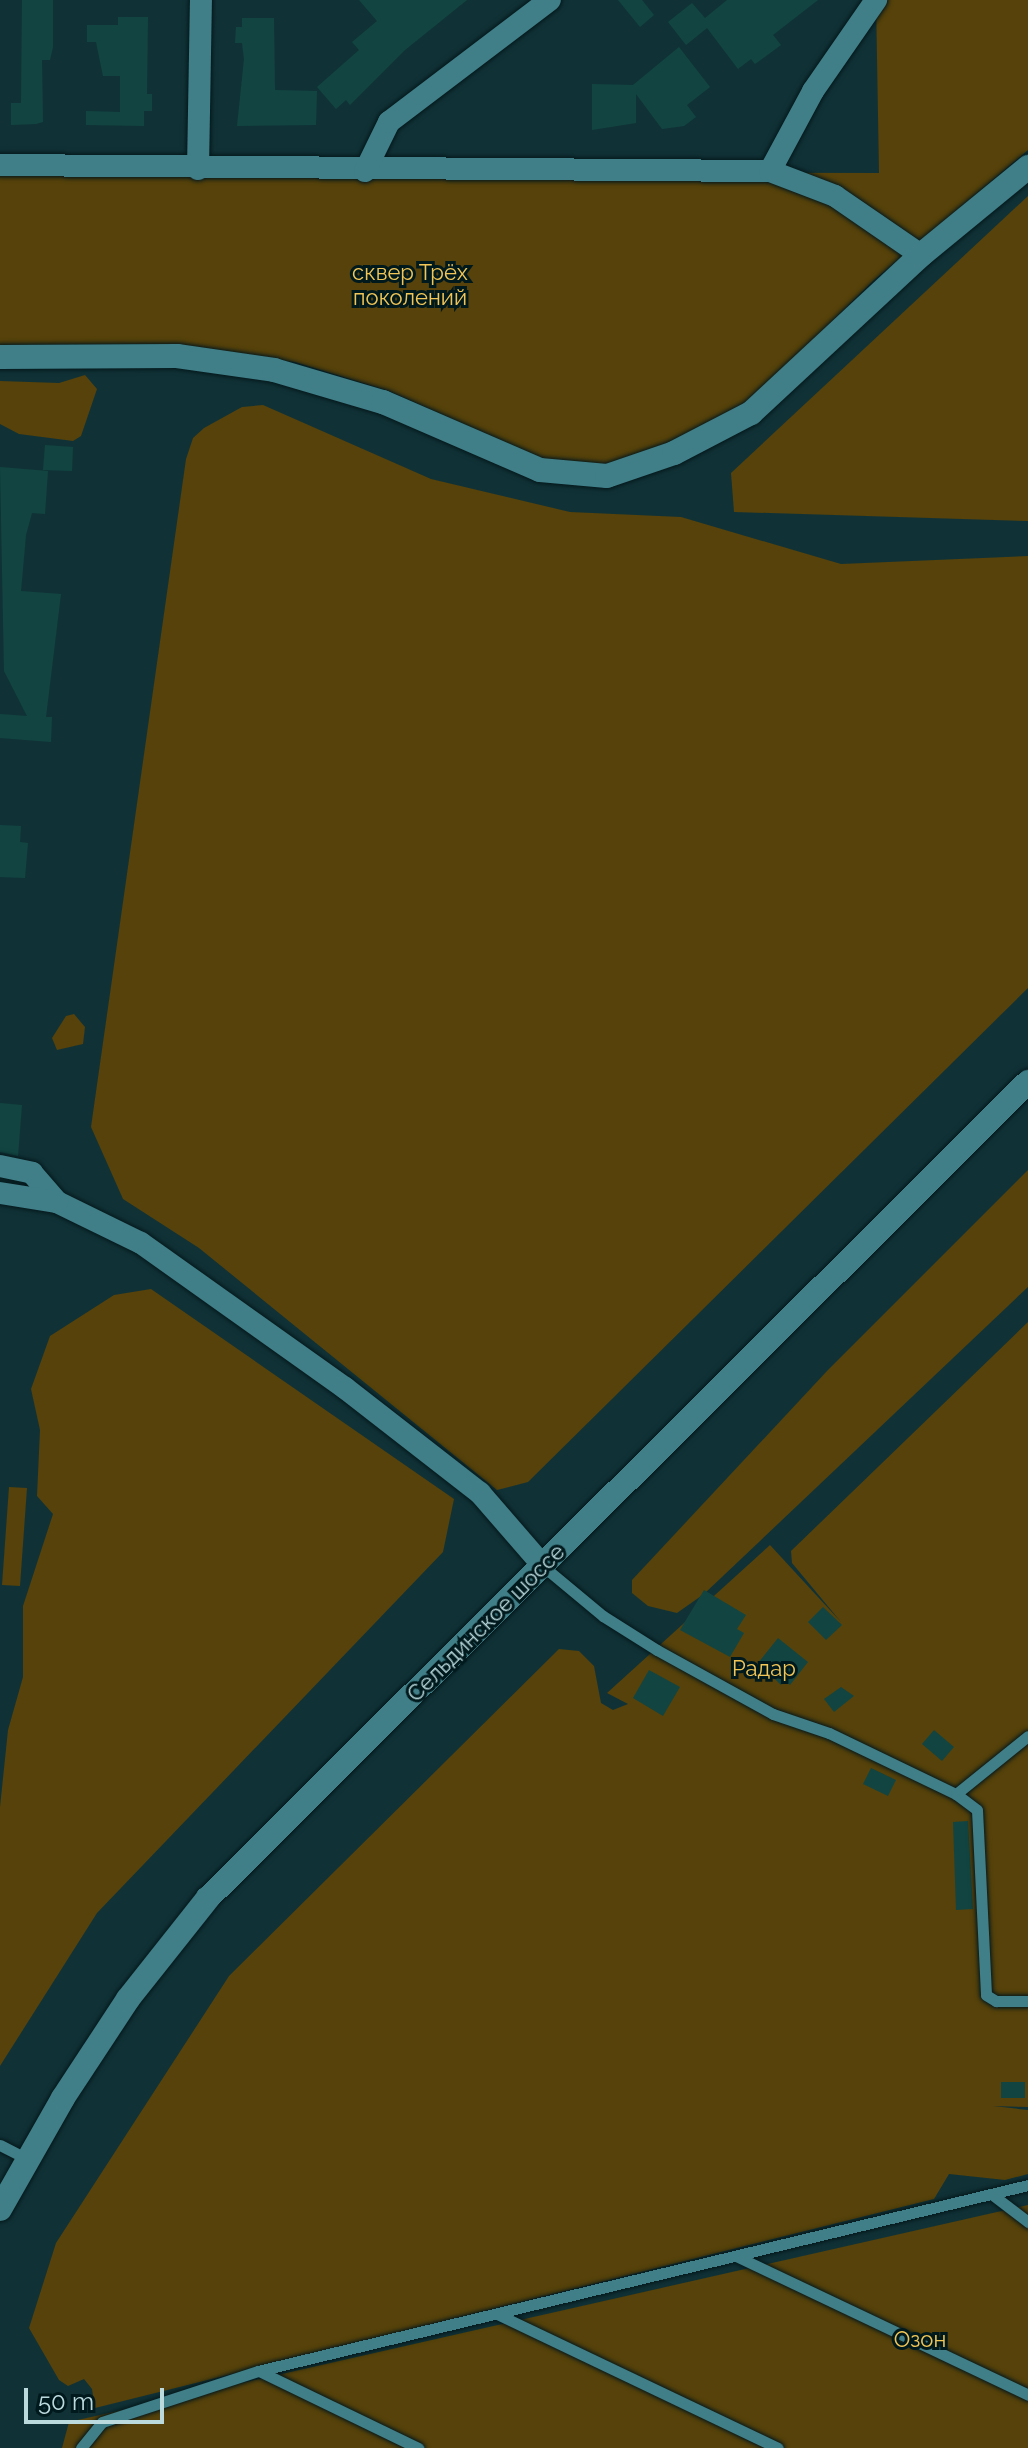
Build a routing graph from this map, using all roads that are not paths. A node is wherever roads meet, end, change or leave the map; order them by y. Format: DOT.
graph roads {
  1 [pos="550,0"];
  2 [pos="876,0"];
  3 [pos="203,2"];
  4 [pos="0,165"];
  5 [pos="1028,167"];
  6 [pos="198,169"];
  7 [pos="365,171"];
  8 [pos="770,171"];
  9 [pos="921,255"];
  10 [pos="0,357"];
  11 [pos="1028,1082"];
  12 [pos="0,1166"];
  13 [pos="0,1193"];
  14 [pos="57,1202"];
  15 [pos="544,1567"];
  16 [pos="1028,1736"];
  17 [pos="956,1794"];
  18 [pos="1028,2001"];
  19 [pos="0,2145"];
  20 [pos="28,2159"];
  21 [pos="1028,2185"];
  22 [pos="994,2196"];
  23 [pos="0,2209"];
  24 [pos="1028,2222"];
  25 [pos="738,2257"];
  26 [pos="497,2314"];
  27 [pos="258,2371"];
  28 [pos="1028,2395"];
  29 [pos="81,2448"];
  30 [pos="418,2448"];
  31 [pos="778,2448"];
  1 -- 7 [label="street"];
  2 -- 8 [label="street"];
  3 -- 6 [label="street"];
  4 -- 6 [label="street"];
  5 -- 9 [label="main road"];
  6 -- 7 [label="street"];
  7 -- 8 [label="street"];
  8 -- 9 [label="street"];
  9 -- 10 [label="main road"];
  11 -- 15 [label="main road, Сельдинское шоссе"];
  12 -- 14 [label="street"];
  13 -- 14 [label="street"];
  14 -- 15 [label="street"];
  15 -- 17 [label="lane"];
  15 -- 20 [label="main road, Сельдинское шоссе"];
  16 -- 17 [label="lane"];
  17 -- 18 [label="lane"];
  19 -- 20 [label="lane"];
  20 -- 23 [label="main road, Сельдинское шоссе"];
  21 -- 22 [label="lane"];
  22 -- 24 [label="lane"];
  22 -- 25 [label="lane"];
  25 -- 26 [label="lane"];
  25 -- 28 [label="lane"];
  26 -- 27 [label="lane"];
  26 -- 31 [label="lane"];
  27 -- 29 [label="lane"];
  27 -- 30 [label="lane"];
}
